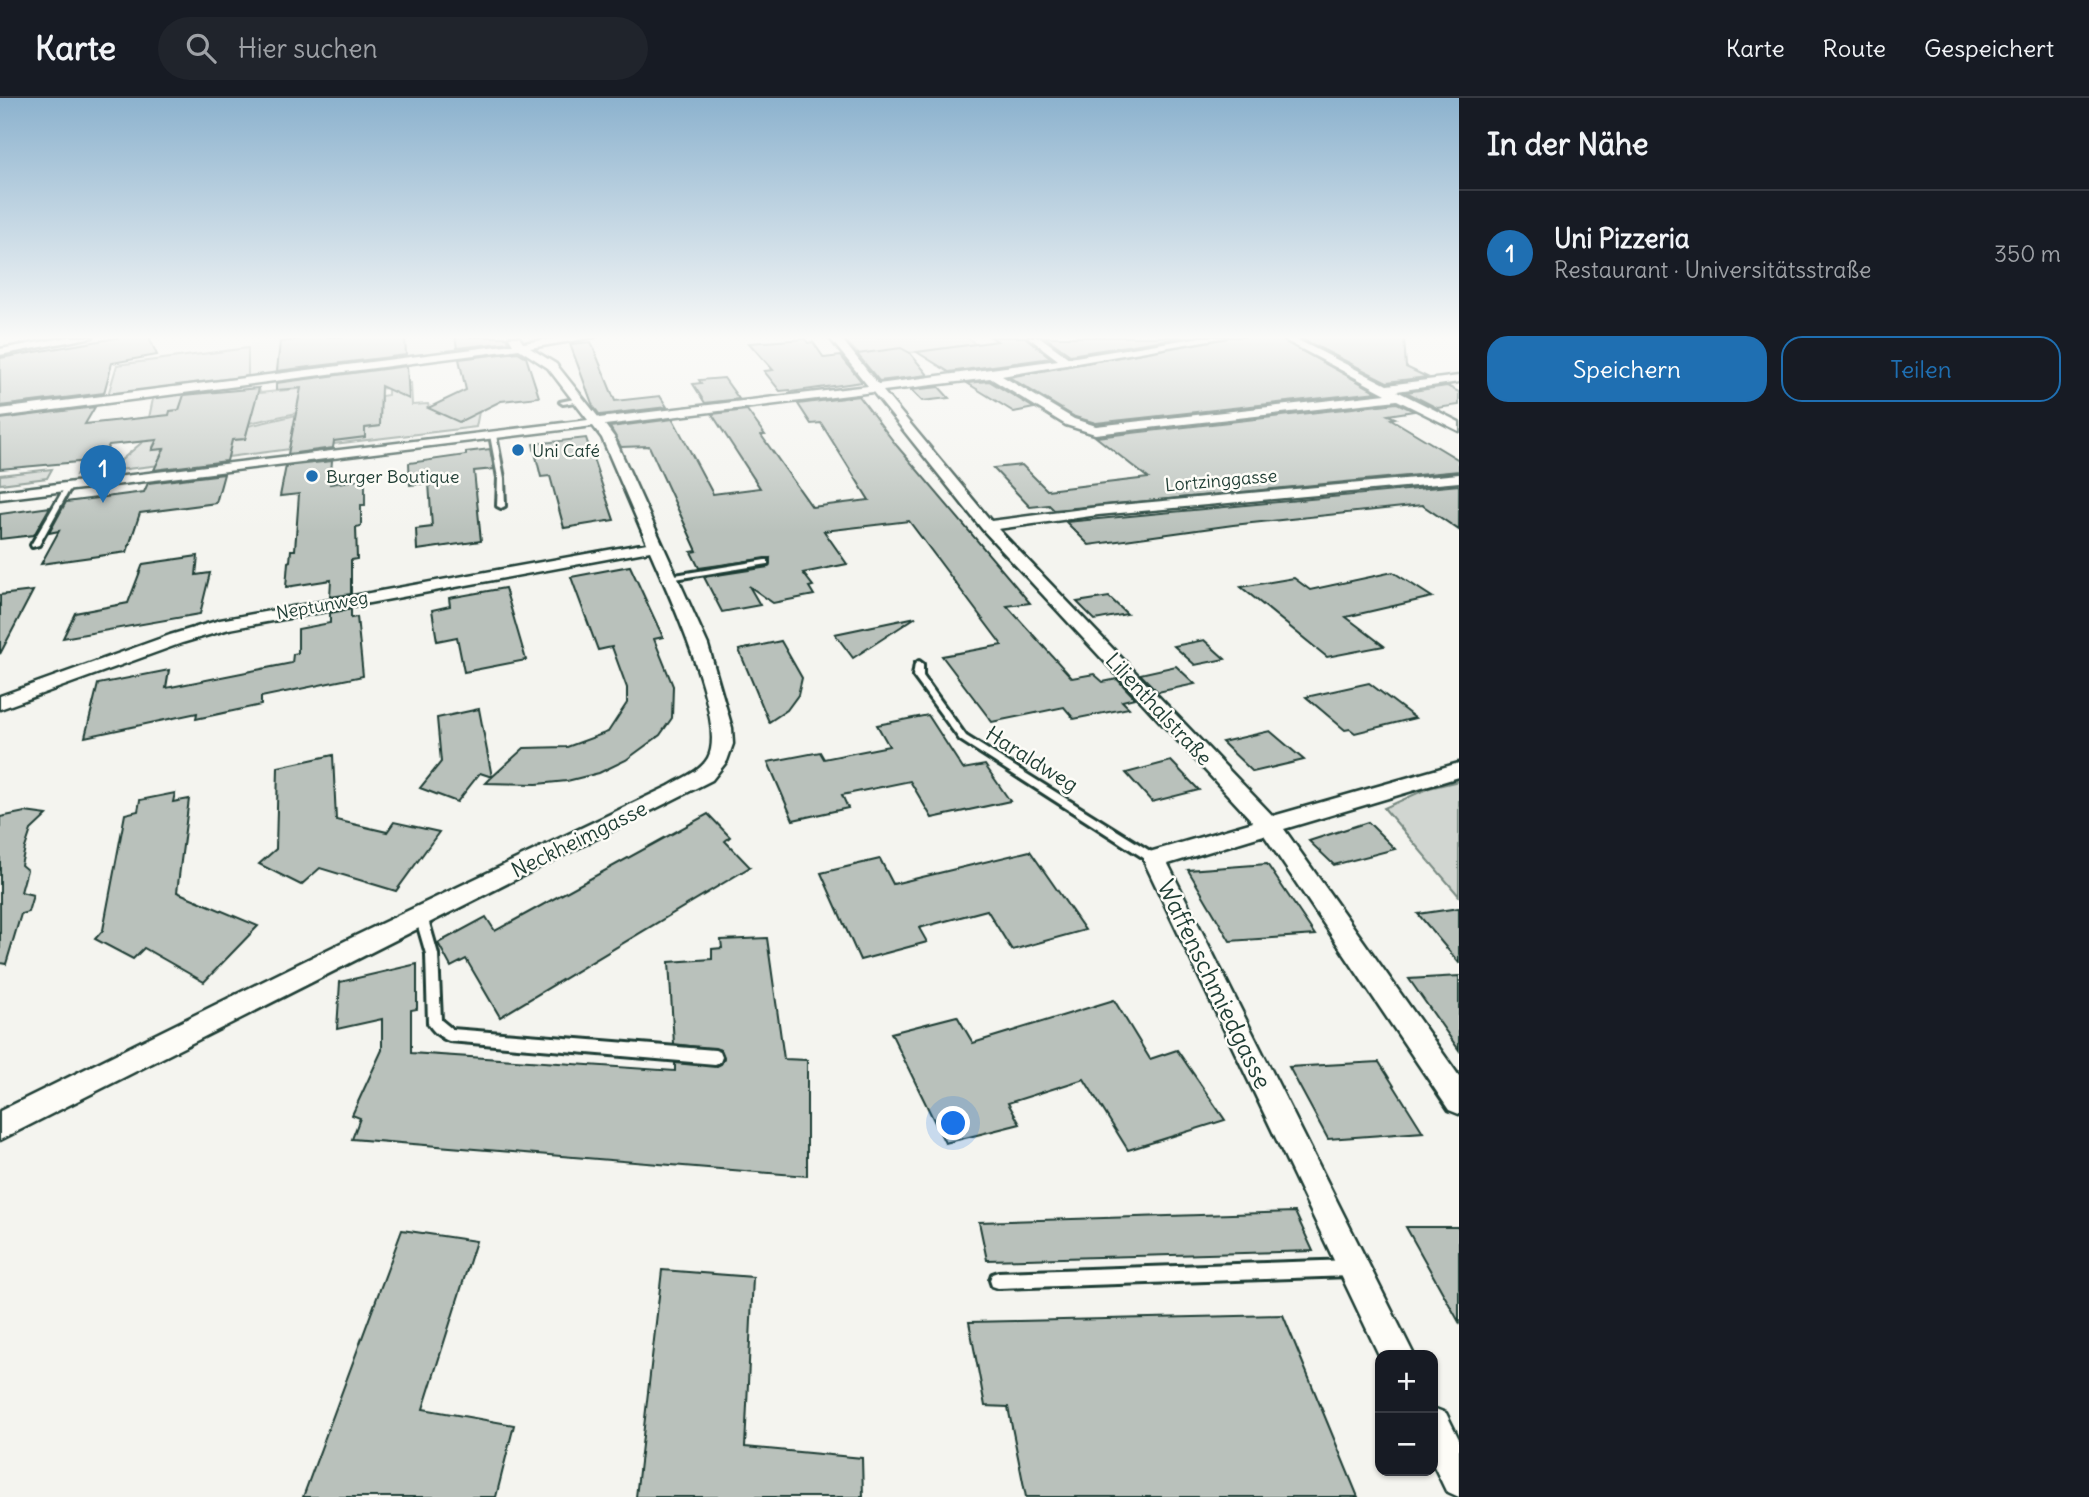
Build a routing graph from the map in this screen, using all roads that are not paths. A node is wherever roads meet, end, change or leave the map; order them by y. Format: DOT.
graph roads {
  1 [pos="85,402"];
  2 [pos="581,402"];
  3 [pos="758,402"];
  4 [pos="887,402"];
  5 [pos="1038,402"];
  6 [pos="1343,402"];
  7 [pos="1411,402"];
  8 [pos="0,413"];
  9 [pos="596,422"];
  10 [pos="1459,427"];
  11 [pos="493,435"];
  12 [pos="1459,478"];
  13 [pos="68,486"];
  14 [pos="0,495"];
  15 [pos="502,506"];
  16 [pos="987,526"];
  17 [pos="35,545"];
  18 [pos="655,545"];
  19 [pos="765,562"];
  20 [pos="669,578"];
  21 [pos="919,664"];
  22 [pos="0,703"];
  23 [pos="1459,770"];
  24 [pos="1269,825"];
  25 [pos="1154,859"];
  26 [pos="421,916"];
  27 [pos="715,1057"];
  28 [pos="1459,1100"];
  29 [pos="0,1126"];
  30 [pos="1354,1268"];
  31 [pos="998,1280"];
  32 [pos="1395,1350"];
  33 [pos="1438,1436"];
  34 [pos="1459,1478"];
  1 -- 8 [label="street"];
  2 -- 9 [label="street, Neckheimgasse"];
  3 -- 9 [label="street"];
  4 -- 16 [label="street, Lilienthalstraße"];
  5 -- 6 [label="street"];
  7 -- 10 [label="street"];
  9 -- 11 [label="street"];
  9 -- 18 [label="street, Neckheimgasse"];
  11 -- 13 [label="street"];
  11 -- 15 [label="lane"];
  12 -- 16 [label="street, Lortzinggasse"];
  13 -- 14 [label="street"];
  13 -- 17 [label="lane"];
  16 -- 24 [label="street, Lilienthalstraße"];
  18 -- 20 [label="street, Neckheimgasse"];
  18 -- 22 [label="street, Neptunweg"];
  19 -- 20 [label="lane"];
  20 -- 26 [label="street, Neckheimgasse"];
  21 -- 25 [label="lane, Haraldweg"];
  23 -- 24 [label="street, Waffenschmiedgasse"];
  24 -- 25 [label="street, Waffenschmiedgasse"];
  24 -- 28 [label="street, Lilienthalstraße"];
  25 -- 30 [label="street, Waffenschmiedgasse"];
  26 -- 27 [label="lane"];
  26 -- 29 [label="street, Neckheimgasse"];
  30 -- 31 [label="lane"];
  30 -- 32 [label="street, Waffenschmiedgasse"];
  33 -- 34 [label="street"];
}
